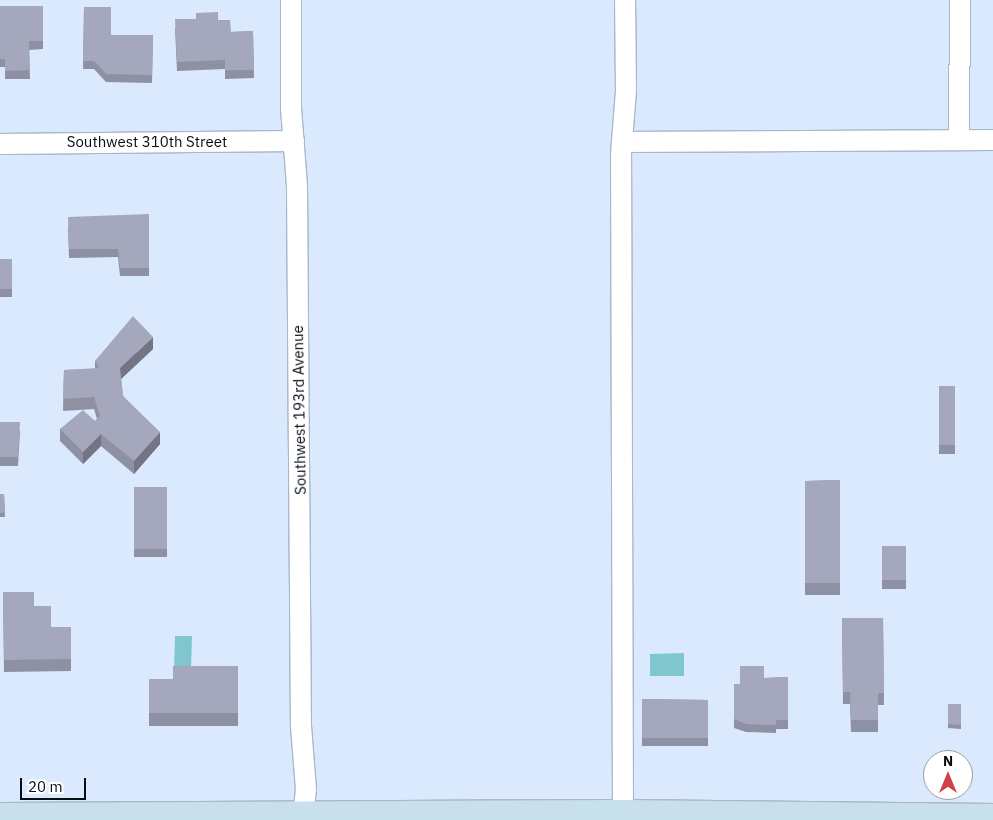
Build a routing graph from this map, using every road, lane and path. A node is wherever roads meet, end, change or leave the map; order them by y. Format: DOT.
graph roads {
  1 [pos="290,0"];
  2 [pos="625,0"];
  3 [pos="960,0"];
  4 [pos="959,140"];
  5 [pos="993,140"];
  6 [pos="294,141"];
  7 [pos="622,142"];
  8 [pos="0,144"];
  9 [pos="623,814"];
  10 [pos="0,817"];
  11 [pos="303,818"];
  12 [pos="993,818"];
  13 [pos="957,819"];
  1 -- 6 [label="street, Southwest 193rd Avenue"];
  2 -- 7 [label="street"];
  3 -- 4 [label="street"];
  4 -- 5 [label="street"];
  4 -- 7 [label="street"];
  6 -- 8 [label="street, Southwest 310th Street"];
  6 -- 11 [label="street, Southwest 193rd Avenue"];
  7 -- 9 [label="street"];
  9 -- 11 [label="street"];
  9 -- 13 [label="street"];
  10 -- 11 [label="street"];
  12 -- 13 [label="street"];
}
